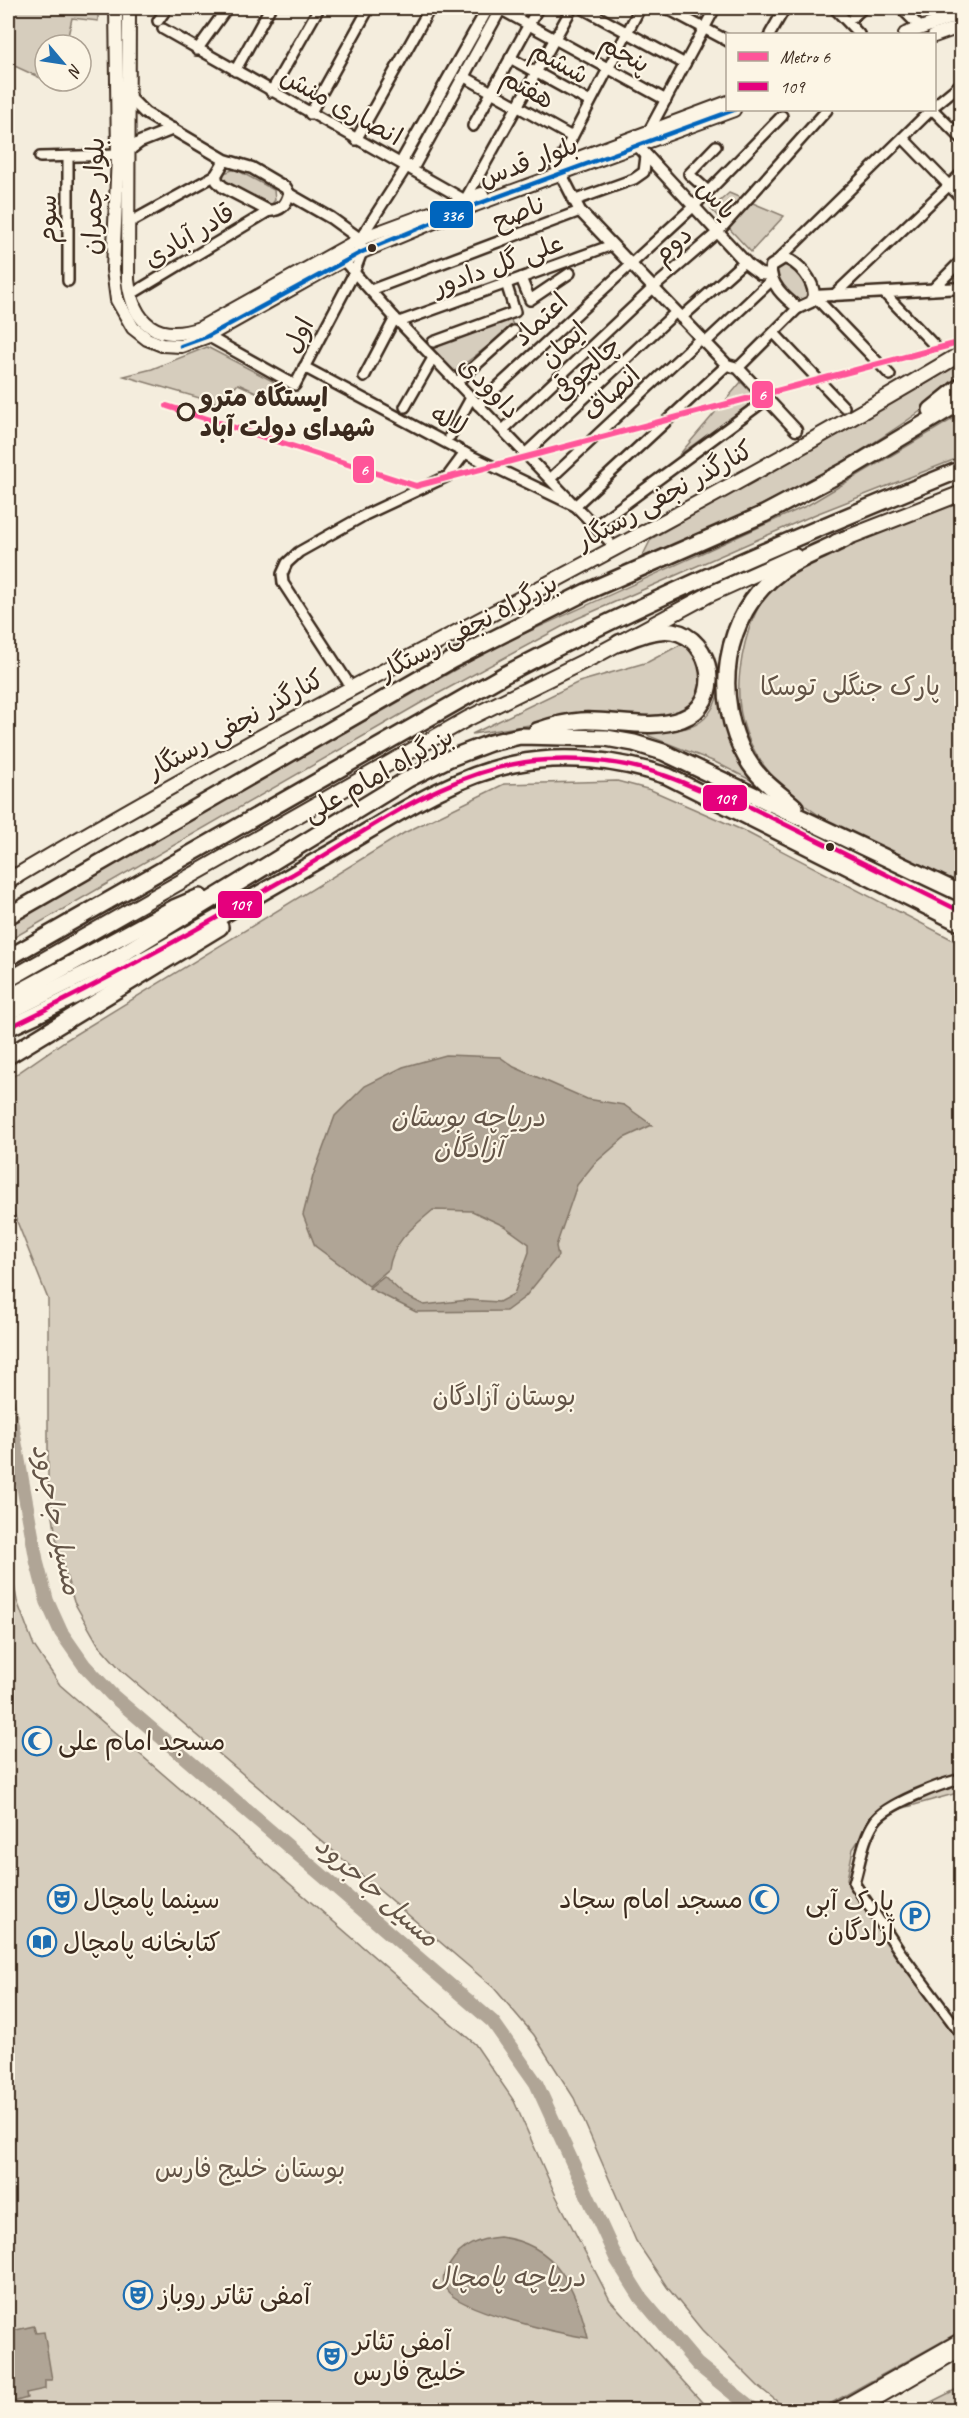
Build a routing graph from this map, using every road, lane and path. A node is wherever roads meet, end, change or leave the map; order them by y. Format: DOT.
graph roads {
  1 [pos="116,8"];
  2 [pos="129,8"];
  3 [pos="167,8"];
  4 [pos="227,8"];
  5 [pos="270,8"];
  6 [pos="319,8"];
  7 [pos="369,8"];
  8 [pos="430,8"];
  9 [pos="488,8"];
  10 [pos="501,8"];
  11 [pos="538,8"];
  12 [pos="572,8"];
  13 [pos="582,8"];
  14 [pos="640,8"];
  15 [pos="666,8"];
  16 [pos="715,8"];
  17 [pos="785,8"];
  18 [pos="834,8"];
  19 [pos="863,8"];
  20 [pos="901,8"];
  21 [pos="962,13"];
  22 [pos="852,17"];
  23 [pos="529,24"];
  24 [pos="962,26"];
  25 [pos="704,28"];
  26 [pos="921,28"];
  27 [pos="627,33"];
  28 [pos="771,33"];
  29 [pos="858,33"];
  30 [pos="908,33"];
  31 [pos="936,35"];
  32 [pos="555,38"];
  33 [pos="726,40"];
  34 [pos="197,50"];
  35 [pos="510,58"];
  36 [pos="685,64"];
  37 [pos="609,67"];
  38 [pos="235,71"];
  39 [pos="536,72"];
  40 [pos="463,76"];
  41 [pos="962,83"];
  42 [pos="492,91"];
  43 [pos="271,92"];
  44 [pos="130,98"];
  45 [pos="666,100"];
  46 [pos="590,102"];
  47 [pos="726,103"];
  48 [pos="518,105"];
  49 [pos="936,105"];
  50 [pos="731,111"];
  51 [pos="826,111"];
  52 [pos="930,111"];
  53 [pos="936,111"];
  54 [pos="310,114"];
  55 [pos="782,116"];
  56 [pos="473,126"];
  57 [pos="173,129"];
  58 [pos="650,129"];
  59 [pos="572,136"];
  60 [pos="903,138"];
  61 [pos="962,139"];
  62 [pos="356,140"];
  63 [pos="637,145"];
  64 [pos="716,146"];
  65 [pos="123,153"];
  66 [pos="646,156"];
  67 [pos="40,157"];
  68 [pos="68,157"];
  69 [pos="225,160"];
  70 [pos="407,166"];
  71 [pos="558,170"];
  72 [pos="962,173"];
  73 [pos="216,175"];
  74 [pos="949,186"];
  75 [pos="708,191"];
  76 [pos="289,194"];
  77 [pos="962,199"];
  78 [pos="465,200"];
  79 [pos="573,201"];
  80 [pos="694,206"];
  81 [pos="269,211"];
  82 [pos="580,211"];
  83 [pos="127,224"];
  84 [pos="718,232"];
  85 [pos="612,244"];
  86 [pos="361,246"];
  87 [pos="344,260"];
  88 [pos="778,260"];
  89 [pos="962,260"];
  90 [pos="745,261"];
  91 [pos="630,263"];
  92 [pos="354,273"];
  93 [pos="570,273"];
  94 [pos="521,278"];
  95 [pos="771,278"];
  96 [pos="68,281"];
  97 [pos="506,283"];
  98 [pos="653,288"];
  99 [pos="962,288"];
  100 [pos="371,290"];
  101 [pos="932,290"];
  102 [pos="885,294"];
  103 [pos="130,295"];
  104 [pos="814,296"];
  105 [pos="832,296"];
  106 [pos="798,308"];
  107 [pos="679,315"];
  108 [pos="397,320"];
  109 [pos="514,331"];
  110 [pos="203,333"];
  111 [pos="774,333"];
  112 [pos="185,334"];
  113 [pos="703,340"];
  114 [pos="433,342"];
  115 [pos="181,346"];
  116 [pos="935,346"];
  117 [pos="962,353"];
  118 [pos="433,358"];
  119 [pos="727,365"];
  120 [pos="304,367"];
  121 [pos="738,368"];
  122 [pos="890,375"];
  123 [pos="364,377"];
  124 [pos="456,382"];
  125 [pos="962,386"];
  126 [pos="471,398"];
  127 [pos="767,399"];
  128 [pos="962,401"];
  129 [pos="478,405"];
  130 [pos="405,407"];
  131 [pos="844,407"];
  132 [pos="502,430"];
  133 [pos="796,430"];
  134 [pos="450,436"];
  135 [pos="892,443"];
  136 [pos="465,453"];
  137 [pos="525,454"];
  138 [pos="962,468"];
  139 [pos="550,479"];
  140 [pos="962,493"];
  141 [pos="575,506"];
  142 [pos="595,526"];
  143 [pos="845,539"];
  144 [pos="609,541"];
  145 [pos="619,643"];
  146 [pos="351,687"];
  147 [pos="520,736"];
  148 [pos="811,821"];
  149 [pos="365,833"];
  150 [pos="247,877"];
  151 [pos="10,879"];
  152 [pos="962,894"];
  153 [pos="8,916"];
  154 [pos="962,924"];
  155 [pos="8,958"];
  156 [pos="8,980"];
  157 [pos="8,998"];
  158 [pos="8,1012"];
  159 [pos="66,1022"];
  160 [pos="8,1029"];
  161 [pos="8,1056"];
  162 [pos="8,1065"];
  163 [pos="962,1779"];
  164 [pos="962,2036"];
  165 [pos="962,2339"];
  166 [pos="962,2349"];
  167 [pos="837,2410"];
  168 [pos="857,2410"];
  1 -- 65 [label="main road, بلوار چمران"];
  2 -- 44 [label="main road, بلوار چمران"];
  3 -- 34 [label="street, انصاری منش"];
  4 -- 34 [label="street"];
  5 -- 38 [label="street"];
  6 -- 43 [label="street"];
  7 -- 54 [label="street"];
  8 -- 62 [label="street"];
  9 -- 70 [label="street"];
  10 -- 23 [label="street, پنجم"];
  10 -- 40 [label="street"];
  11 -- 23 [label="street"];
  12 -- 32 [label="street"];
  13 -- 27 [label="street"];
  14 -- 27 [label="street"];
  15 -- 25 [label="street"];
  16 -- 25 [label="street"];
  17 -- 28 [label="street"];
  18 -- 29 [label="street"];
  19 -- 22 [label="street"];
  20 -- 26 [label="street"];
  21 -- 26 [label="main road"];
  23 -- 32 [label="street, پنجم"];
  23 -- 35 [label="street"];
  24 -- 31 [label="main road"];
  25 -- 33 [label="street"];
  25 -- 36 [label="street"];
  26 -- 30 [label="main road"];
  27 -- 36 [label="street"];
  27 -- 37 [label="street"];
  32 -- 37 [label="street, پنجم"];
  32 -- 39 [label="street"];
  34 -- 38 [label="street, انصاری منش"];
  35 -- 39 [label="street, ششم"];
  35 -- 42 [label="street"];
  36 -- 45 [label="street"];
  37 -- 45 [label="street, پنجم"];
  37 -- 46 [label="street"];
  38 -- 43 [label="street, انصاری منش"];
  39 -- 46 [label="street, ششم"];
  39 -- 48 [label="street"];
  40 -- 42 [label="street, هفتم"];
  40 -- 70 [label="street"];
  41 -- 49 [label="street"];
  42 -- 48 [label="street, هفتم"];
  42 -- 56 [label="street"];
  43 -- 54 [label="street, انصاری منش"];
  44 -- 57 [label="street"];
  44 -- 65 [label="main road, بلوار چمران"];
  45 -- 58 [label="street"];
  46 -- 59 [label="street"];
  47 -- 58 [label="main road, بلوار قدس"];
  48 -- 59 [label="street, هفتم"];
  48 -- 78 [label="street"];
  50 -- 63 [label="main road, بلوار قدس"];
  51 -- 84 [label="street, دوم"];
  52 -- 60 [label="street"];
  53 -- 61 [label="street"];
  54 -- 62 [label="street, انصاری منش"];
  55 -- 75 [label="street"];
  57 -- 65 [label="street"];
  57 -- 69 [label="street"];
  58 -- 71 [label="main road, بلوار قدس"];
  59 -- 71 [label="street"];
  60 -- 74 [label="street"];
  60 -- 88 [label="street"];
  62 -- 70 [label="street, انصاری منش"];
  63 -- 66 [label="street, یاس"];
  63 -- 71 [label="main road, بلوار قدس"];
  64 -- 75 [label="street"];
  65 -- 68 [label="street"];
  65 -- 83 [label="main road, بلوار چمران"];
  65 -- 115 [label="main road, بلوار چمران"];
  66 -- 79 [label="street"];
  66 -- 80 [label="street, یاس"];
  67 -- 68 [label="street"];
  68 -- 96 [label="street, سوم"];
  69 -- 73 [label="street"];
  69 -- 76 [label="street"];
  70 -- 78 [label="street, انصاری منش"];
  70 -- 86 [label="street, اول"];
  71 -- 78 [label="main road, بلوار قدس"];
  71 -- 79 [label="street"];
  71 -- 86 [label="main road, بلوار قدس"];
  72 -- 74 [label="street"];
  73 -- 81 [label="street"];
  73 -- 83 [label="street"];
  74 -- 77 [label="street"];
  74 -- 105 [label="street"];
  75 -- 80 [label="street"];
  76 -- 81 [label="street"];
  76 -- 86 [label="street"];
  78 -- 86 [label="main road, بلوار قدس"];
  79 -- 82 [label="street"];
  80 -- 84 [label="street, یاس"];
  80 -- 91 [label="street"];
  81 -- 103 [label="street, قادر آبادی"];
  82 -- 85 [label="street"];
  82 -- 100 [label="street, ناصح"];
  83 -- 103 [label="main road, بلوار چمران"];
  84 -- 90 [label="street, یاس"];
  84 -- 98 [label="street, دوم"];
  85 -- 91 [label="street"];
  85 -- 94 [label="street, علی گل دادور"];
  86 -- 87 [label="main road, بلوار قدس"];
  86 -- 92 [label="street, اول"];
  86 -- 110 [label="main road, بلوار قدس"];
  87 -- 92 [label="street, داوودی"];
  87 -- 110 [label="main road, بلوار قدس"];
  88 -- 95 [label="street"];
  88 -- 104 [label="street"];
  89 -- 101 [label="street"];
  90 -- 95 [label="street, یاس"];
  90 -- 107 [label="street, چالچوقی"];
  91 -- 98 [label="street"];
  91 -- 129 [label="street, اعتماد"];
  92 -- 100 [label="street, داوودی"];
  92 -- 120 [label="street, اول"];
  93 -- 94 [label="street"];
  94 -- 97 [label="street, علی گل دادور"];
  95 -- 106 [label="street, یاس"];
  95 -- 113 [label="street, انصاف"];
  97 -- 108 [label="street, علی گل دادور"];
  97 -- 114 [label="street"];
  98 -- 107 [label="street"];
  98 -- 132 [label="street, ایمان"];
  99 -- 101 [label="street"];
  100 -- 108 [label="street, داوودی"];
  101 -- 102 [label="street"];
  102 -- 105 [label="street"];
  102 -- 116 [label="street"];
  103 -- 112 [label="main road, بلوار چمران"];
  104 -- 105 [label="street"];
  104 -- 106 [label="street"];
  104 -- 122 [label="street"];
  106 -- 111 [label="street"];
  107 -- 113 [label="street"];
  107 -- 137 [label="street, چالچوقی"];
  108 -- 118 [label="street, داوودی"];
  108 -- 123 [label="street"];
  109 -- 124 [label="street"];
  110 -- 112 [label="main road, بلوار قدس"];
  110 -- 115 [label="main road, بلوار قدس"];
  110 -- 120 [label="street, اول"];
  111 -- 121 [label="street"];
  111 -- 131 [label="street"];
  113 -- 119 [label="street"];
  113 -- 139 [label="street, انصاف"];
  117 -- 146 [label="main road, کنارگذر نجفی رستگار"];
  118 -- 124 [label="street, داوودی"];
  118 -- 130 [label="street"];
  119 -- 121 [label="street"];
  119 -- 141 [label="street"];
  120 -- 136 [label="street, لاله"];
  121 -- 127 [label="street"];
  124 -- 126 [label="street, داوودی"];
  125 -- 135 [label="highway"];
  126 -- 129 [label="street, داوودی"];
  126 -- 134 [label="street"];
  127 -- 133 [label="street"];
  127 -- 142 [label="street"];
  128 -- 135 [label="highway, بزرگراه نجفی رستگار"];
  129 -- 132 [label="street, داوودی"];
  132 -- 137 [label="street, داوودی"];
  135 -- 153 [label="highway, بزرگراه نجفی رستگار"];
  136 -- 141 [label="street, لاله"];
  136 -- 146 [label="street"];
  137 -- 139 [label="street, داوودی"];
  138 -- 155 [label="highway"];
  139 -- 141 [label="street, داوودی"];
  140 -- 143 [label="main road"];
  141 -- 142 [label="street, داوودی"];
  142 -- 144 [label="street, داوودی"];
  143 -- 145 [label="main road"];
  143 -- 148 [label="highway"];
  145 -- 147 [label="highway"];
  145 -- 156 [label="main road"];
  146 -- 151 [label="main road, کنارگذر نجفی رستگار"];
  147 -- 148 [label="highway, بزرگراه امام علی"];
  147 -- 150 [label="highway, بزرگراه امام علی"];
  148 -- 152 [label="highway, بزرگراه امام علی"];
  149 -- 154 [label="highway, بزرگراه امام علی"];
  149 -- 159 [label="highway"];
  149 -- 160 [label="highway, بزرگراه امام علی"];
  150 -- 157 [label="highway"];
  150 -- 158 [label="highway, بزرگراه امام علی"];
  159 -- 161 [label="highway"];
  159 -- 162 [label="main road"];
  163 -- 164 [label="street"];
  165 -- 167 [label="main road"];
  166 -- 168 [label="main road"];
}
